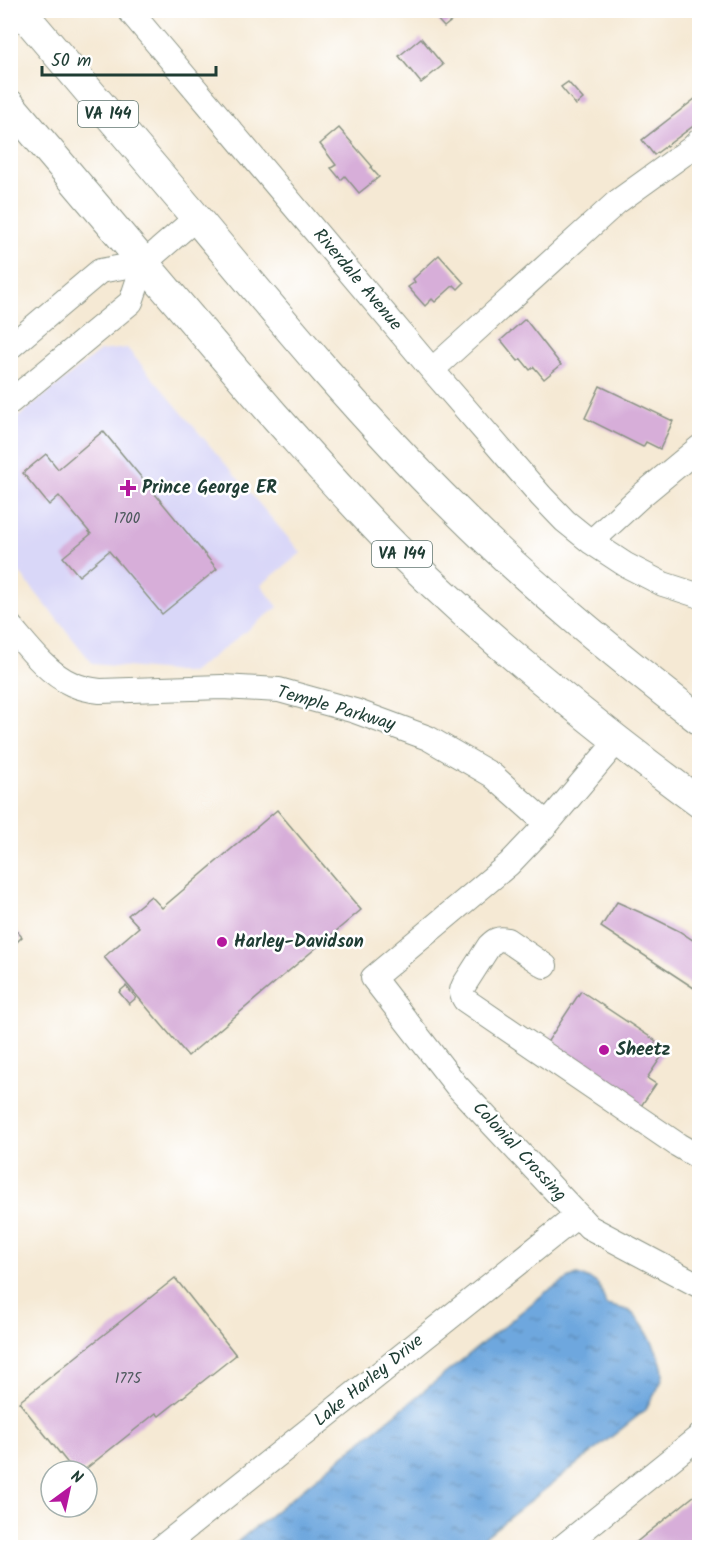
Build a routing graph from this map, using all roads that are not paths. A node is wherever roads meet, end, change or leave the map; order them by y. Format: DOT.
graph roads {
  1 [pos="20,10"];
  2 [pos="129,10"];
  3 [pos="10,105"];
  4 [pos="699,140"];
  5 [pos="196,218"];
  6 [pos="144,263"];
  7 [pos="10,347"];
  8 [pos="432,370"];
  9 [pos="10,402"];
  10 [pos="699,447"];
  11 [pos="591,542"];
  12 [pos="699,596"];
  13 [pos="10,626"];
  14 [pos="699,720"];
  15 [pos="617,741"];
  16 [pos="699,803"];
  17 [pos="547,824"];
  18 [pos="545,966"];
  19 [pos="699,1158"];
  20 [pos="578,1215"];
  21 [pos="699,1286"];
  22 [pos="699,1436"];
  23 [pos="161,1548"];
  24 [pos="561,1548"];
  1 -- 5 [label="main road, VA 144"];
  2 -- 8 [label="street, Riverdale Avenue"];
  3 -- 6 [label="main road, VA 144"];
  4 -- 8 [label="street"];
  5 -- 6 [label="street"];
  5 -- 14 [label="main road, VA 144"];
  6 -- 7 [label="street"];
  6 -- 9 [label="street"];
  6 -- 15 [label="main road, VA 144"];
  8 -- 11 [label="street, Riverdale Avenue"];
  10 -- 11 [label="street"];
  11 -- 12 [label="street, Riverdale Avenue"];
  13 -- 17 [label="street, Temple Parkway"];
  15 -- 16 [label="main road, VA 144"];
  15 -- 17 [label="street"];
  17 -- 20 [label="street, Colonial Crossing"];
  18 -- 19 [label="street"];
  20 -- 21 [label="street, Colonial Crossing"];
  20 -- 23 [label="street, Lake Harley Drive"];
  22 -- 24 [label="street"];
}
